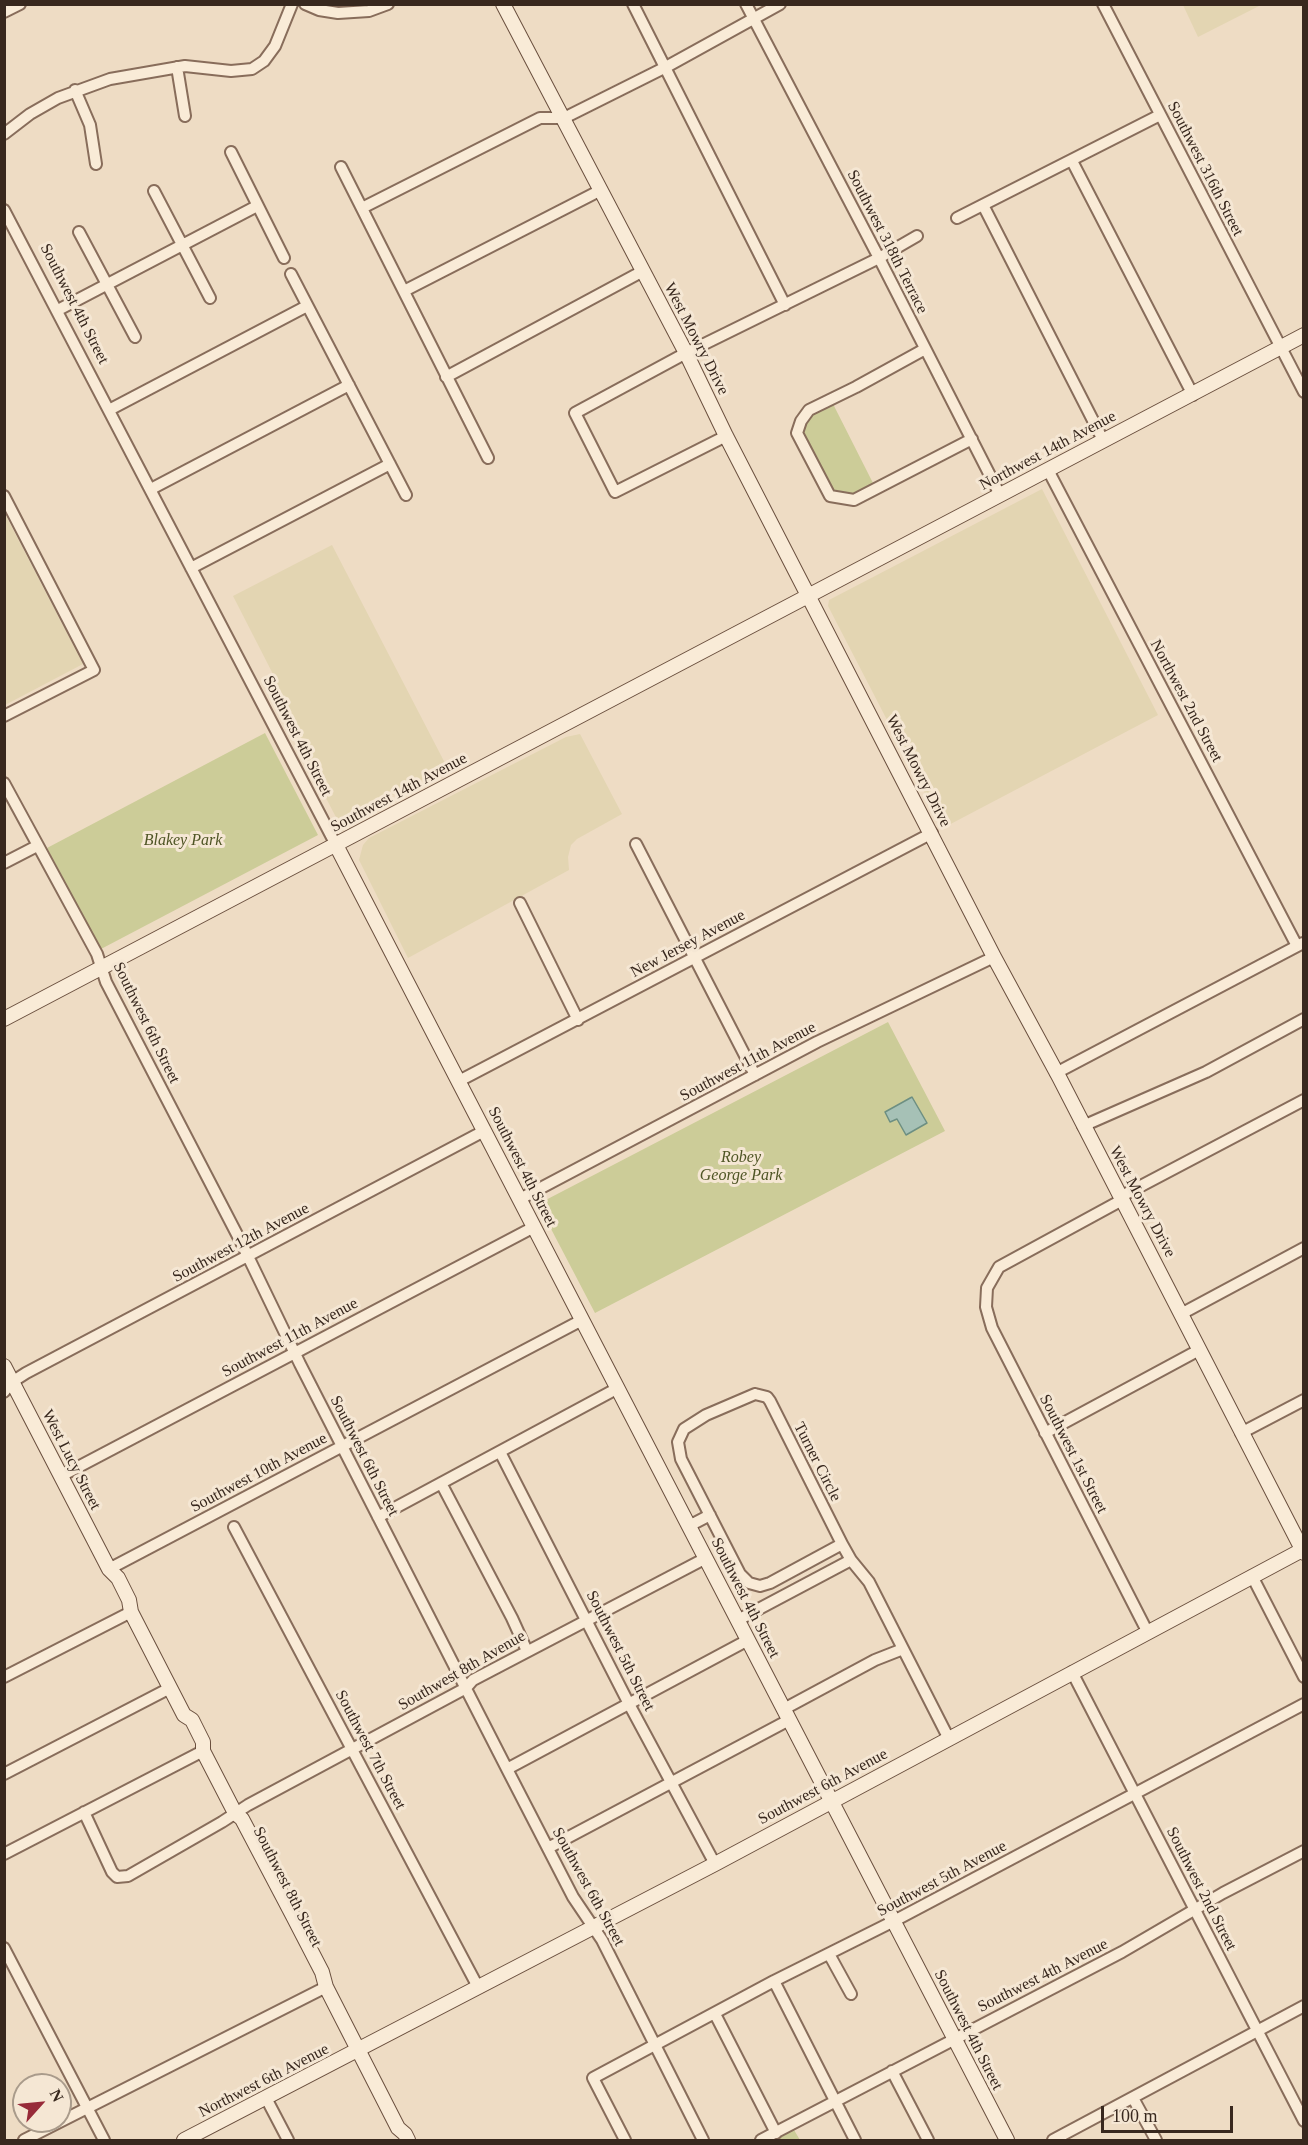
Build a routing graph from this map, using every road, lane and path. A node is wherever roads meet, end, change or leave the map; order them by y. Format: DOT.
graph roads {
  1 [pos="20,4"];
  2 [pos="292,4"];
  3 [pos="305,4"];
  4 [pos="388,4"];
  5 [pos="503,4"];
  6 [pos="633,4"];
  7 [pos="746,4"];
  8 [pos="780,4"];
  9 [pos="1103,4"];
  10 [pos="4,12"];
  11 [pos="753,19"];
  12 [pos="177,67"];
  13 [pos="666,67"];
  14 [pos="75,90"];
  15 [pos="1160,115"];
  16 [pos="185,116"];
  17 [pos="564,118"];
  18 [pos="4,134"];
  19 [pos="231,152"];
  20 [pos="1072,161"];
  21 [pos="96,164"];
  22 [pos="341,167"];
  23 [pos="601,190"];
  24 [pos="154,191"];
  25 [pos="983,205"];
  26 [pos="257,206"];
  27 [pos="362,208"];
  28 [pos="4,210"];
  29 [pos="957,218"];
  30 [pos="80,232"];
  31 [pos="917,237"];
  32 [pos="183,245"];
  33 [pos="284,258"];
  34 [pos="879,258"];
  35 [pos="643,271"];
  36 [pos="291,274"];
  37 [pos="107,285"];
  38 [pos="404,291"];
  39 [pos="210,298"];
  40 [pos="785,304"];
  41 [pos="307,306"];
  42 [pos="58,310"];
  43 [pos="1304,335"];
  44 [pos="135,336"];
  45 [pos="1281,347"];
  46 [pos="925,350"];
  47 [pos="686,353"];
  48 [pos="446,377"];
  49 [pos="348,385"];
  50 [pos="1304,392"];
  51 [pos="1193,395"];
  52 [pos="109,410"];
  53 [pos="726,436"];
  54 [pos="972,439"];
  55 [pos="1103,440"];
  56 [pos="488,458"];
  57 [pos="390,464"];
  58 [pos="1048,470"];
  59 [pos="151,489"];
  60 [pos="406,495"];
  61 [pos="999,495"];
  62 [pos="4,496"];
  63 [pos="191,568"];
  64 [pos="808,597"];
  65 [pos="4,716"];
  66 [pos="4,783"];
  67 [pos="932,833"];
  68 [pos="636,844"];
  69 [pos="336,845"];
  70 [pos="37,846"];
  71 [pos="4,863"];
  72 [pos="520,903"];
  73 [pos="1300,944"];
  74 [pos="994,957"];
  75 [pos="696,958"];
  76 [pos="102,968"];
  77 [pos="4,1019"];
  78 [pos="1304,1019"];
  79 [pos="578,1020"];
  80 [pos="1056,1073"];
  81 [pos="754,1075"];
  82 [pos="459,1081"];
  83 [pos="1304,1100"];
  84 [pos="1083,1126"];
  85 [pos="484,1131"];
  86 [pos="520,1199"];
  87 [pos="1121,1199"];
  88 [pos="534,1227"];
  89 [pos="1304,1248"];
  90 [pos="247,1256"];
  91 [pos="1182,1314"];
  92 [pos="582,1320"];
  93 [pos="1199,1350"];
  94 [pos="295,1353"];
  95 [pos="4,1366"];
  96 [pos="7,1386"];
  97 [pos="618,1388"];
  98 [pos="1304,1400"];
  99 [pos="1045,1433"];
  100 [pos="1241,1433"];
  101 [pos="342,1447"];
  102 [pos="501,1452"];
  103 [pos="61,1476"];
  104 [pos="441,1483"];
  105 [pos="710,1515"];
  106 [pos="378,1517"];
  107 [pos="689,1526"];
  108 [pos="234,1527"];
  109 [pos="842,1544"];
  110 [pos="1303,1550"];
  111 [pos="706,1558"];
  112 [pos="851,1560"];
  113 [pos="109,1569"];
  114 [pos="1252,1576"];
  115 [pos="131,1612"];
  116 [pos="587,1619"];
  117 [pos="738,1620"];
  118 [pos="1147,1631"];
  119 [pos="748,1640"];
  120 [pos="903,1649"];
  121 [pos="526,1651"];
  122 [pos="1072,1672"];
  123 [pos="4,1677"];
  124 [pos="1304,1677"];
  125 [pos="170,1688"];
  126 [pos="466,1688"];
  127 [pos="629,1704"];
  128 [pos="1304,1704"];
  129 [pos="786,1714"];
  130 [pos="949,1739"];
  131 [pos="352,1749"];
  132 [pos="203,1751"];
  133 [pos="507,1769"];
  134 [pos="4,1774"];
  135 [pos="671,1784"];
  136 [pos="1135,1794"];
  137 [pos="831,1800"];
  138 [pos="84,1812"];
  139 [pos="235,1813"];
  140 [pos="548,1848"];
  141 [pos="1304,1851"];
  142 [pos="4,1854"];
  143 [pos="715,1864"];
  144 [pos="1195,1910"];
  145 [pos="894,1921"];
  146 [pos="593,1928"];
  147 [pos="4,1948"];
  148 [pos="830,1954"];
  149 [pos="774,1981"];
  150 [pos="326,1987"];
  151 [pos="478,1987"];
  152 [pos="851,1994"];
  153 [pos="1304,2006"];
  154 [pos="715,2014"];
  155 [pos="1257,2031"];
  156 [pos="954,2039"];
  157 [pos="655,2046"];
  158 [pos="358,2051"];
  159 [pos="892,2071"];
  160 [pos="266,2098"];
  161 [pos="1133,2098"];
  162 [pos="835,2101"];
  163 [pos="87,2109"];
  164 [pos="1304,2121"];
  165 [pos="776,2133"];
  166 [pos="398,2134"];
  167 [pos="24,2140"];
  168 [pos="104,2140"];
  169 [pos="184,2140"];
  170 [pos="288,2140"];
  171 [pos="408,2140"];
  172 [pos="625,2140"];
  173 [pos="703,2140"];
  174 [pos="761,2140"];
  175 [pos="855,2140"];
  176 [pos="928,2140"];
  177 [pos="1007,2140"];
  178 [pos="1056,2140"];
  179 [pos="1156,2140"];
  1 -- 10 [label="street"];
  2 -- 12 [label="street"];
  3 -- 4 [label="street"];
  5 -- 17 [label="street, West Mowry Drive"];
  6 -- 13 [label="street"];
  7 -- 11 [label="street, Southwest 318th Terrace"];
  8 -- 11 [label="street"];
  9 -- 15 [label="street, Southwest 316th Street"];
  11 -- 13 [label="street"];
  11 -- 34 [label="street, Southwest 318th Terrace"];
  12 -- 14 [label="street"];
  12 -- 16 [label="street"];
  13 -- 17 [label="street"];
  13 -- 40 [label="street"];
  14 -- 18 [label="street"];
  14 -- 21 [label="street"];
  15 -- 20 [label="street"];
  15 -- 45 [label="street, Southwest 316th Street"];
  17 -- 23 [label="street, West Mowry Drive"];
  17 -- 27 [label="street"];
  19 -- 26 [label="street"];
  20 -- 25 [label="street"];
  20 -- 51 [label="street"];
  22 -- 27 [label="street"];
  23 -- 35 [label="street, West Mowry Drive"];
  23 -- 38 [label="street"];
  24 -- 32 [label="street"];
  25 -- 29 [label="street"];
  25 -- 55 [label="street"];
  26 -- 32 [label="street"];
  26 -- 33 [label="street"];
  27 -- 38 [label="street"];
  28 -- 42 [label="street, Southwest 4th Street"];
  30 -- 37 [label="street"];
  31 -- 34 [label="street"];
  32 -- 37 [label="street"];
  32 -- 39 [label="street"];
  34 -- 40 [label="street"];
  34 -- 46 [label="street, Southwest 318th Terrace"];
  35 -- 47 [label="street, West Mowry Drive"];
  35 -- 48 [label="street"];
  36 -- 41 [label="street"];
  37 -- 42 [label="street"];
  37 -- 44 [label="street"];
  38 -- 48 [label="street"];
  40 -- 47 [label="street"];
  41 -- 49 [label="street"];
  41 -- 52 [label="street"];
  42 -- 52 [label="street, Southwest 4th Street"];
  43 -- 45 [label="street, Northwest 14th Avenue"];
  45 -- 50 [label="street, Southwest 316th Street"];
  45 -- 51 [label="street, Northwest 14th Avenue"];
  46 -- 54 [label="street, Southwest 318th Terrace"];
  46 -- 54 [label="street"];
  47 -- 53 [label="street, West Mowry Drive"];
  47 -- 53 [label="street"];
  48 -- 56 [label="street"];
  49 -- 57 [label="street"];
  49 -- 59 [label="street"];
  51 -- 55 [label="street, Northwest 14th Avenue"];
  52 -- 59 [label="street, Southwest 4th Street"];
  53 -- 64 [label="street, West Mowry Drive"];
  54 -- 61 [label="street, Southwest 318th Terrace"];
  55 -- 58 [label="street, Northwest 14th Avenue"];
  57 -- 60 [label="street"];
  57 -- 63 [label="street"];
  58 -- 61 [label="street, Northwest 14th Avenue"];
  58 -- 73 [label="street, Northwest 2nd Street"];
  59 -- 63 [label="street, Southwest 4th Street"];
  61 -- 64 [label="street, Northwest 14th Avenue"];
  62 -- 65 [label="street"];
  63 -- 69 [label="street, Southwest 4th Street"];
  64 -- 67 [label="street, West Mowry Drive"];
  64 -- 69 [label="street, Southwest 14th Avenue"];
  66 -- 70 [label="street, Southwest 6th Street"];
  67 -- 74 [label="street, West Mowry Drive"];
  67 -- 75 [label="street, New Jersey Avenue"];
  68 -- 75 [label="street"];
  69 -- 76 [label="street, Southwest 14th Avenue"];
  69 -- 82 [label="street, Southwest 4th Street"];
  70 -- 71 [label="street"];
  70 -- 76 [label="street, Southwest 6th Street"];
  72 -- 79 [label="street"];
  73 -- 80 [label="street"];
  74 -- 80 [label="street, West Mowry Drive"];
  74 -- 81 [label="street, Southwest 11th Avenue"];
  75 -- 79 [label="street, New Jersey Avenue"];
  75 -- 81 [label="street"];
  76 -- 77 [label="street, Southwest 14th Avenue"];
  76 -- 90 [label="street, Southwest 6th Street"];
  78 -- 84 [label="street"];
  79 -- 82 [label="street, New Jersey Avenue"];
  80 -- 84 [label="street, West Mowry Drive"];
  81 -- 86 [label="street, Southwest 11th Avenue"];
  82 -- 85 [label="street, Southwest 4th Street"];
  83 -- 87 [label="street"];
  84 -- 87 [label="street, West Mowry Drive"];
  85 -- 86 [label="street, Southwest 4th Street"];
  85 -- 90 [label="street, Southwest 12th Avenue"];
  86 -- 88 [label="street, Southwest 4th Street"];
  87 -- 91 [label="street, West Mowry Drive"];
  87 -- 99 [label="street, Southwest 1st Street"];
  88 -- 92 [label="street, Southwest 4th Street"];
  88 -- 94 [label="street, Southwest 11th Avenue"];
  89 -- 91 [label="street"];
  90 -- 94 [label="street, Southwest 6th Street"];
  90 -- 96 [label="street, Southwest 12th Avenue"];
  91 -- 93 [label="street, West Mowry Drive"];
  92 -- 97 [label="street, Southwest 4th Street"];
  92 -- 101 [label="street, Southwest 10th Avenue"];
  93 -- 99 [label="street"];
  93 -- 100 [label="street, West Mowry Drive"];
  94 -- 101 [label="street, Southwest 6th Street"];
  94 -- 103 [label="street, Southwest 11th Avenue"];
  95 -- 96 [label="street, West Lucy Street"];
  96 -- 103 [label="street, West Lucy Street"];
  97 -- 102 [label="street"];
  97 -- 107 [label="street, Southwest 4th Street"];
  98 -- 100 [label="street"];
  99 -- 118 [label="street, Southwest 1st Street"];
  100 -- 110 [label="street, West Mowry Drive"];
  101 -- 106 [label="street, Southwest 6th Street"];
  101 -- 113 [label="street, Southwest 10th Avenue"];
  102 -- 104 [label="street"];
  102 -- 116 [label="street, Southwest 5th Street"];
  103 -- 113 [label="street, West Lucy Street"];
  104 -- 106 [label="street"];
  104 -- 121 [label="street"];
  105 -- 107 [label="street"];
  105 -- 109 [label="street, Turner Circle"];
  105 -- 109 [label="street, Turner Circle"];
  106 -- 126 [label="street, Southwest 6th Street"];
  107 -- 111 [label="street, Southwest 4th Street"];
  108 -- 131 [label="street, Southwest 7th Street"];
  109 -- 112 [label="street"];
  110 -- 114 [label="street, Southwest 6th Avenue"];
  111 -- 116 [label="street, Southwest 8th Avenue"];
  111 -- 117 [label="street, Southwest 4th Street"];
  112 -- 117 [label="street"];
  112 -- 120 [label="street"];
  113 -- 115 [label="street, West Lucy Street"];
  114 -- 118 [label="street, Southwest 6th Avenue"];
  114 -- 124 [label="street"];
  115 -- 123 [label="street"];
  115 -- 125 [label="street, West Lucy Street"];
  116 -- 121 [label="street, Southwest 8th Avenue"];
  116 -- 127 [label="street, Southwest 5th Street"];
  117 -- 119 [label="street, Southwest 4th Street"];
  118 -- 122 [label="street, Southwest 6th Avenue"];
  119 -- 127 [label="street"];
  119 -- 129 [label="street, Southwest 4th Street"];
  120 -- 129 [label="street"];
  120 -- 130 [label="street"];
  121 -- 126 [label="street, Southwest 8th Avenue"];
  122 -- 130 [label="street, Southwest 6th Avenue"];
  122 -- 136 [label="street, Southwest 2nd Street"];
  125 -- 132 [label="street, West Lucy Street"];
  125 -- 134 [label="street"];
  126 -- 131 [label="street, Southwest 8th Avenue"];
  126 -- 133 [label="street, Southwest 6th Street"];
  127 -- 133 [label="street"];
  127 -- 135 [label="street, Southwest 5th Street"];
  128 -- 136 [label="street, Southwest 5th Avenue"];
  129 -- 135 [label="street"];
  129 -- 137 [label="street, Southwest 4th Street"];
  130 -- 137 [label="street, Southwest 6th Avenue"];
  131 -- 139 [label="street, Southwest 8th Avenue"];
  131 -- 151 [label="street, Southwest 7th Street"];
  132 -- 138 [label="street"];
  132 -- 139 [label="street, West Lucy Street"];
  133 -- 140 [label="street, Southwest 6th Street"];
  135 -- 140 [label="street"];
  135 -- 143 [label="street, Southwest 5th Street"];
  136 -- 144 [label="street, Southwest 2nd Street"];
  136 -- 145 [label="street, Southwest 5th Avenue"];
  137 -- 143 [label="street, Southwest 6th Avenue"];
  137 -- 145 [label="street, Southwest 4th Street"];
  138 -- 139 [label="street, Southwest 8th Avenue"];
  138 -- 142 [label="street"];
  139 -- 150 [label="street, Southwest 8th Street"];
  140 -- 146 [label="street, Southwest 6th Street"];
  141 -- 144 [label="street, Southwest 4th Avenue"];
  143 -- 146 [label="street, Southwest 6th Avenue"];
  144 -- 155 [label="street, Southwest 2nd Street"];
  144 -- 156 [label="street, Southwest 4th Avenue"];
  145 -- 148 [label="street, Southwest 5th Avenue"];
  145 -- 156 [label="street, Southwest 4th Street"];
  146 -- 151 [label="street, Southwest 6th Avenue"];
  146 -- 157 [label="street, Southwest 6th Street"];
  147 -- 163 [label="street"];
  148 -- 149 [label="street, Southwest 5th Avenue"];
  148 -- 152 [label="street"];
  149 -- 154 [label="street, Southwest 5th Avenue"];
  149 -- 162 [label="street"];
  150 -- 158 [label="street, Southwest 8th Street"];
  150 -- 163 [label="street"];
  151 -- 158 [label="street, Southwest 6th Avenue"];
  153 -- 155 [label="street"];
  154 -- 157 [label="street, Southwest 5th Avenue"];
  154 -- 165 [label="street"];
  155 -- 161 [label="street"];
  155 -- 164 [label="street, Southwest 2nd Street"];
  156 -- 159 [label="street, Southwest 4th Avenue"];
  156 -- 177 [label="street, Southwest 4th Street"];
  157 -- 172 [label="street, Southwest 5th Avenue"];
  157 -- 173 [label="street, Southwest 6th Street"];
  158 -- 160 [label="street, Northwest 6th Avenue"];
  158 -- 166 [label="street, Southwest 8th Street"];
  159 -- 162 [label="street, Southwest 4th Avenue"];
  159 -- 176 [label="street"];
  160 -- 169 [label="street, Northwest 6th Avenue"];
  160 -- 170 [label="street"];
  161 -- 178 [label="street"];
  161 -- 179 [label="street"];
  162 -- 165 [label="street, Southwest 4th Avenue"];
  162 -- 175 [label="street"];
  163 -- 167 [label="street"];
  163 -- 168 [label="street"];
  165 -- 174 [label="street, Southwest 4th Avenue"];
  166 -- 171 [label="street, Southwest 8th Street"];
}
